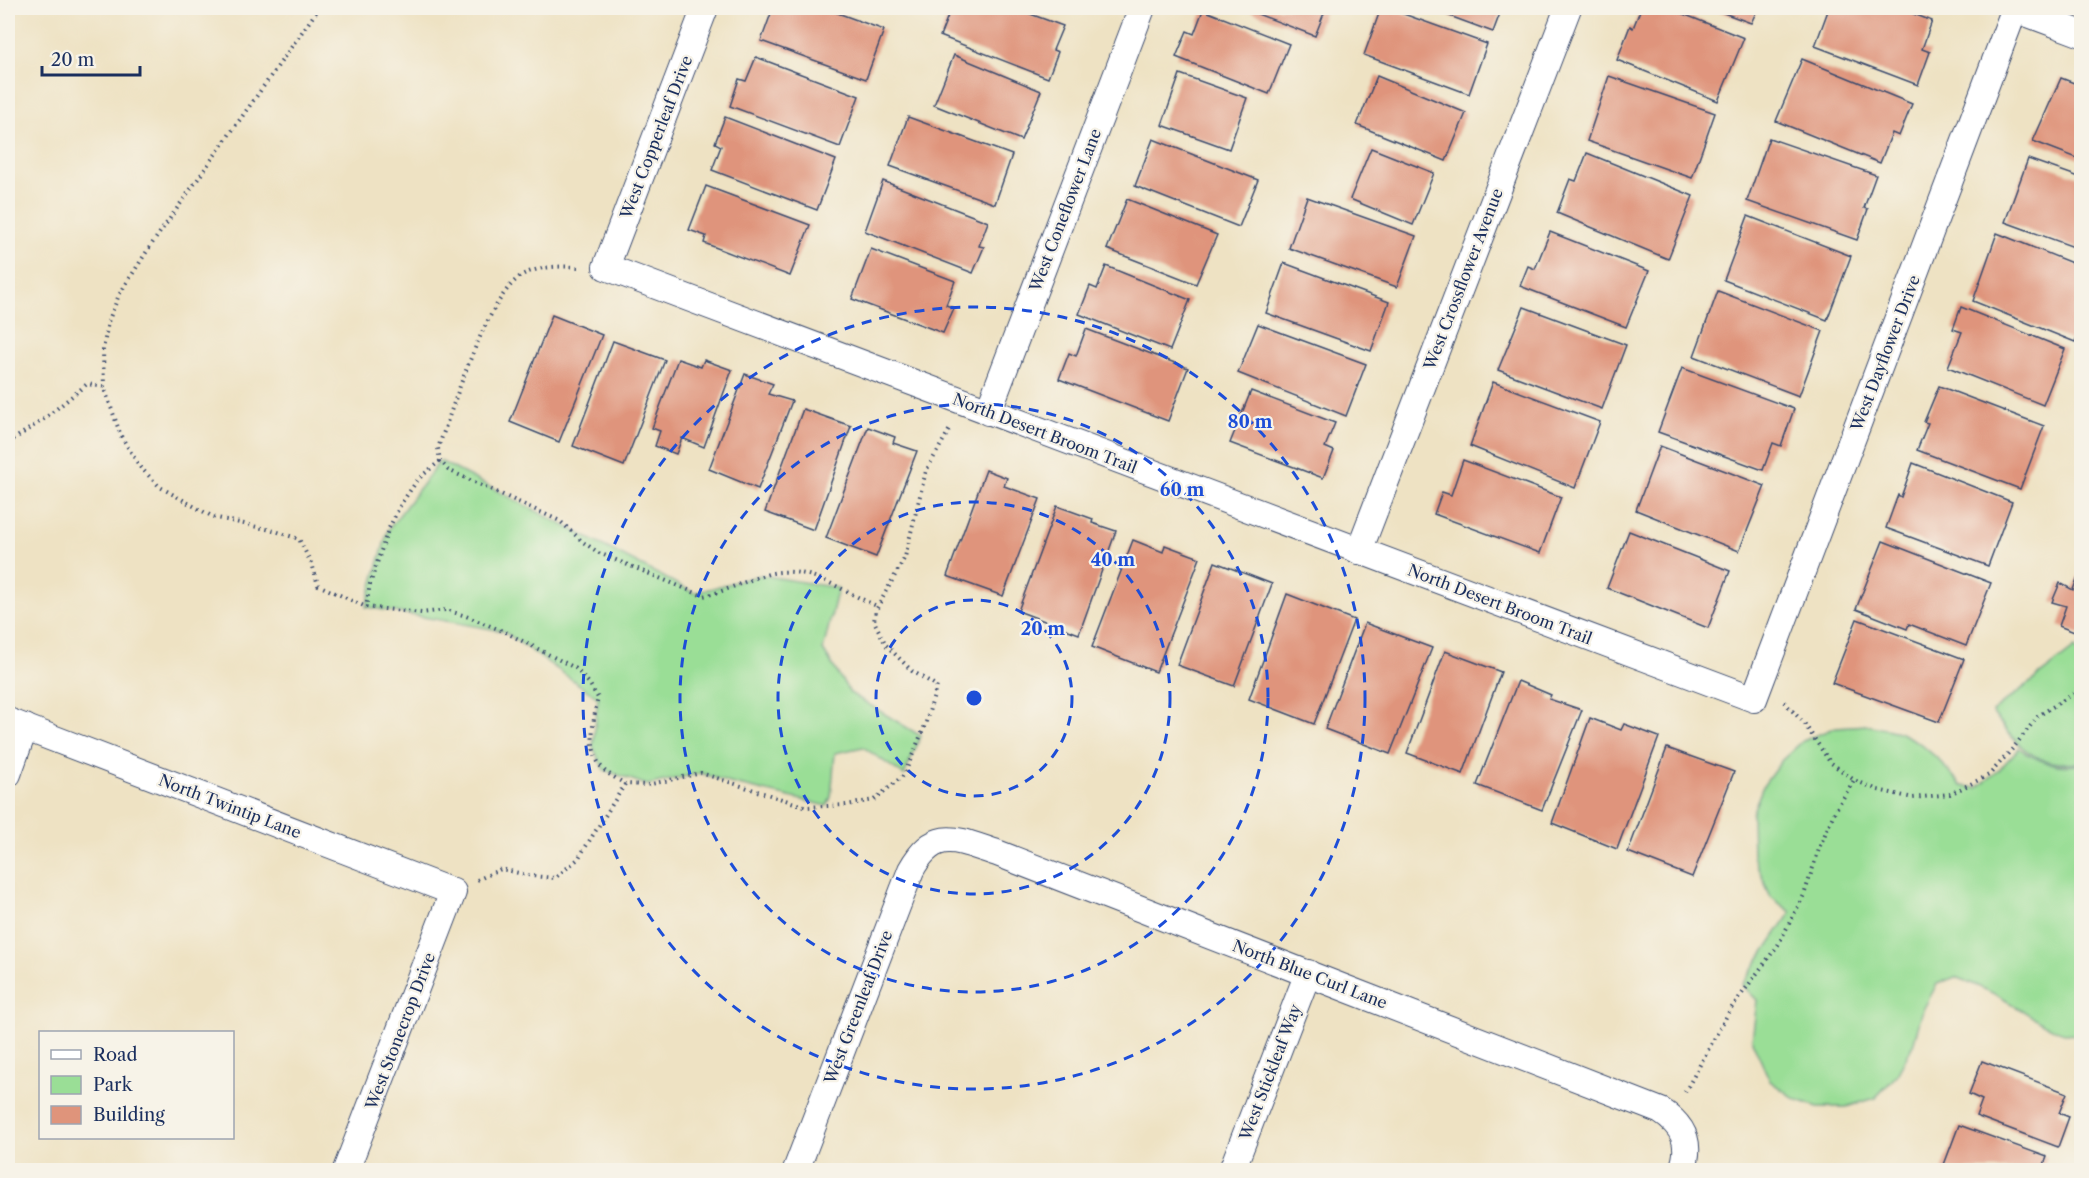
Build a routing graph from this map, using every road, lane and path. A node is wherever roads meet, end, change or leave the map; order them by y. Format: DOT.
graph roads {
  1 [pos="319,8"];
  2 [pos="705,8"];
  3 [pos="1142,8"];
  4 [pos="1568,8"];
  5 [pos="2015,8"];
  6 [pos="2082,34"];
  7 [pos="606,267"];
  8 [pos="104,387"];
  9 [pos="964,402"];
  10 [pos="988,412"];
  11 [pos="8,443"];
  12 [pos="440,461"];
  13 [pos="1359,551"];
  14 [pos="878,606"];
  15 [pos="366,608"];
  16 [pos="2082,691"];
  17 [pos="1754,699"];
  18 [pos="1784,702"];
  19 [pos="16,724"];
  20 [pos="8,774"];
  21 [pos="1854,780"];
  22 [pos="625,784"];
  23 [pos="927,848"];
  24 [pos="453,892"];
  25 [pos="1308,974"];
  26 [pos="1677,1125"];
  27 [pos="346,1170"];
  28 [pos="796,1170"];
  29 [pos="1232,1170"];
  30 [pos="1682,1170"];
  1 -- 8 [label="path"];
  2 -- 7 [label="street, West Copperleaf Drive"];
  3 -- 10 [label="street, West Coneflower Lane"];
  4 -- 13 [label="street, West Crossflower Avenue"];
  5 -- 6 [label="street"];
  5 -- 17 [label="street, West Dayflower Drive"];
  7 -- 9 [label="street, North Desert Broom Trail"];
  7 -- 12 [label="path"];
  8 -- 11 [label="path"];
  8 -- 15 [label="path"];
  9 -- 10 [label="street, North Desert Broom Trail"];
  9 -- 14 [label="path"];
  10 -- 13 [label="street, North Desert Broom Trail"];
  12 -- 14 [label="path"];
  12 -- 15 [label="path"];
  13 -- 17 [label="street, North Desert Broom Trail"];
  14 -- 22 [label="path"];
  15 -- 22 [label="path"];
  16 -- 21 [label="path"];
  18 -- 21 [label="path"];
  19 -- 20 [label="street"];
  19 -- 24 [label="street, North Twintip Lane"];
  21 -- 26 [label="path"];
  22 -- 24 [label="path"];
  23 -- 25 [label="street, North Blue Curl Lane"];
  23 -- 28 [label="street, West Greenleaf Drive"];
  24 -- 27 [label="street, West Stonecrop Drive"];
  25 -- 26 [label="street, North Blue Curl Lane"];
  25 -- 29 [label="street, West Stickleaf Way"];
  26 -- 30 [label="street"];
}
